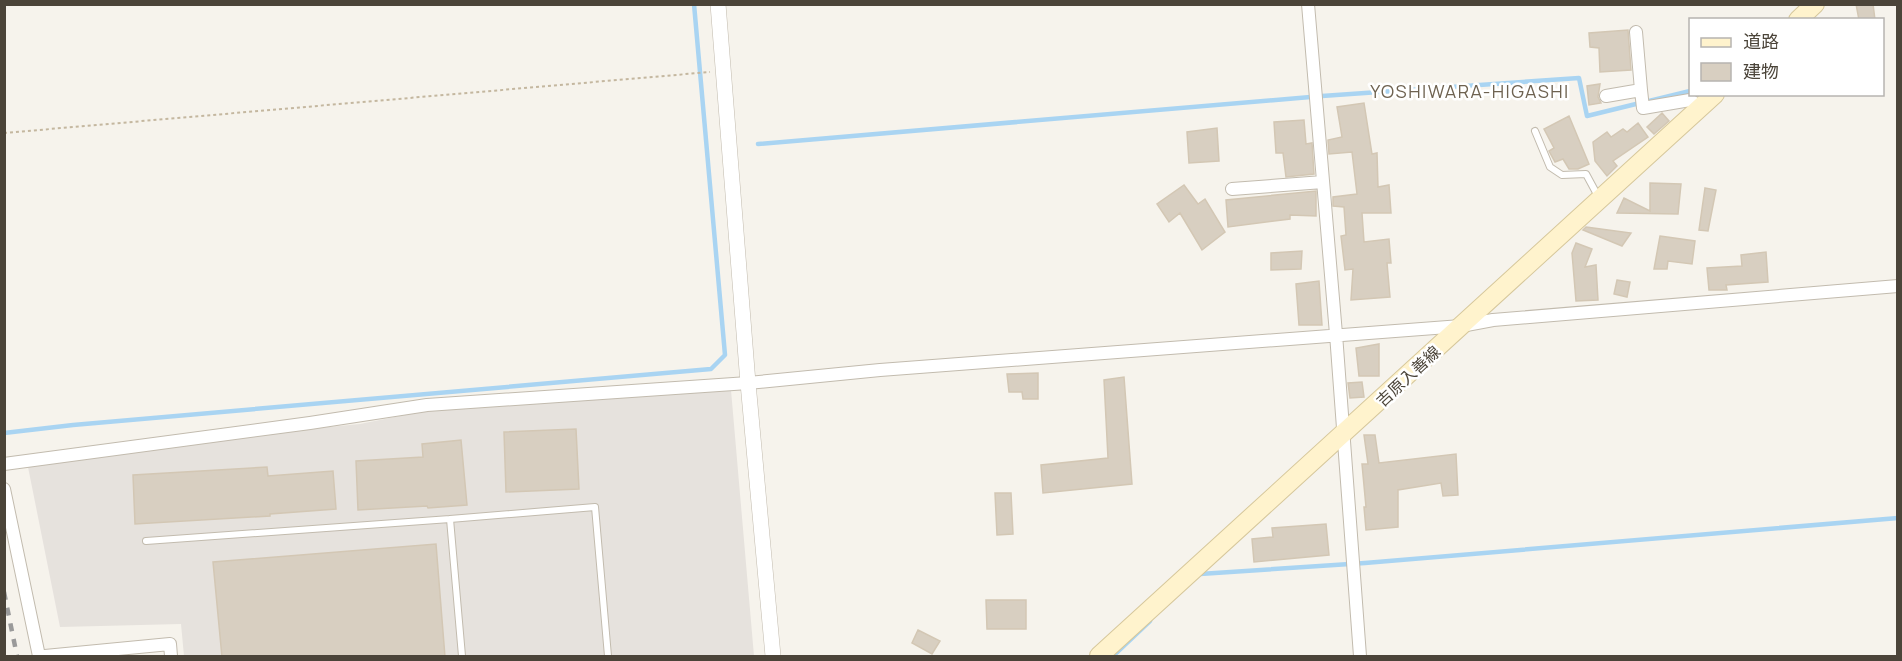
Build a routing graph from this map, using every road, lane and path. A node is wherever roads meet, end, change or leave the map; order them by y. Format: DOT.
graph roads {
  1 [pos="718,4"];
  2 [pos="1308,4"];
  3 [pos="1815,4"];
  4 [pos="1800,18"];
  5 [pos="1636,32"];
  6 [pos="724,71"];
  7 [pos="1641,90"];
  8 [pos="1606,96"];
  9 [pos="1713,96"];
  10 [pos="1701,107"];
  11 [pos="1535,130"];
  12 [pos="4,133"];
  13 [pos="1323,182"];
  14 [pos="1232,189"];
  15 [pos="1600,199"];
  16 [pos="1898,286"];
  17 [pos="1461,326"];
  18 [pos="1336,334"];
  19 [pos="748,383"];
  20 [pos="1342,436"];
  21 [pos="4,464"];
  22 [pos="4,489"];
  23 [pos="450,519"];
  24 [pos="146,542"];
  25 [pos="39,657"];
  26 [pos="45,657"];
  27 [pos="171,657"];
  28 [pos="462,657"];
  29 [pos="608,657"];
  30 [pos="773,657"];
  31 [pos="1099,657"];
  32 [pos="1360,657"];
  1 -- 6 [label="street"];
  2 -- 13 [label="street"];
  3 -- 4 [label="main road"];
  5 -- 7 [label="street"];
  6 -- 12 [label="path"];
  6 -- 19 [label="street"];
  7 -- 8 [label="street"];
  7 -- 10 [label="street"];
  9 -- 10 [label="main road, 吉原入善線"];
  10 -- 15 [label="main road, 吉原入善線"];
  11 -- 15 [label="lane"];
  13 -- 14 [label="street"];
  13 -- 18 [label="street"];
  15 -- 17 [label="main road, 吉原入善線"];
  16 -- 17 [label="street"];
  17 -- 18 [label="street"];
  17 -- 20 [label="main road, 吉原入善線"];
  18 -- 19 [label="street"];
  18 -- 20 [label="street"];
  19 -- 21 [label="street"];
  19 -- 30 [label="street"];
  20 -- 31 [label="main road, 吉原入善線"];
  20 -- 32 [label="street"];
  22 -- 25 [label="street"];
  23 -- 24 [label="lane"];
  23 -- 28 [label="lane"];
  23 -- 29 [label="lane"];
  26 -- 27 [label="street"];
}
